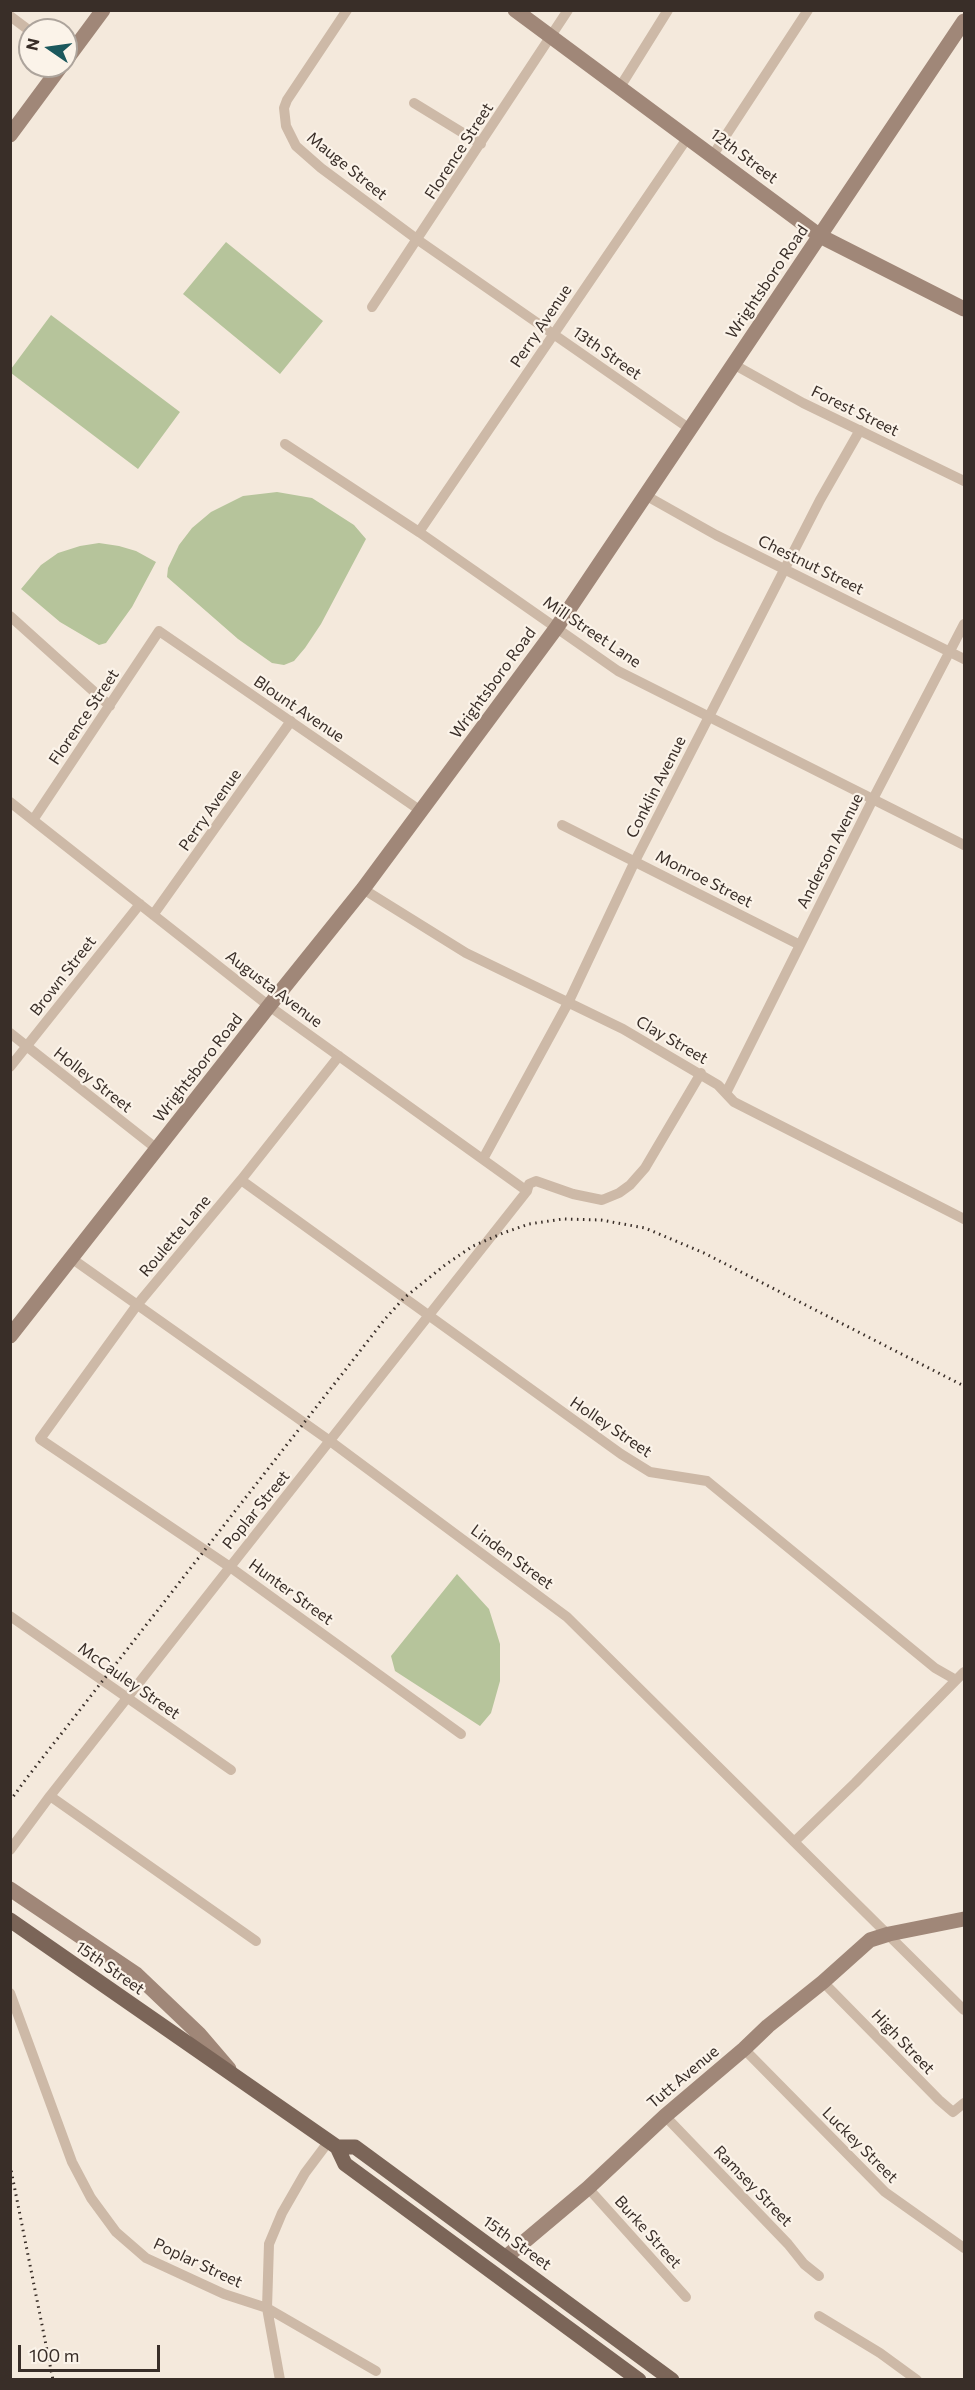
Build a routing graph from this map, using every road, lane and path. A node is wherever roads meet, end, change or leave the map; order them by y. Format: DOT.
graph roads {
  1 [pos="103,10"];
  2 [pos="347,10"];
  3 [pos="515,10"];
  4 [pos="568,10"];
  5 [pos="668,10"];
  6 [pos="807,10"];
  7 [pos="964,21"];
  8 [pos="551,37"];
  9 [pos="78,43"];
  10 [pos="52,78"];
  11 [pos="620,87"];
  12 [pos="414,103"];
  13 [pos="10,135"];
  14 [pos="688,137"];
  15 [pos="482,144"];
  16 [pos="713,155"];
  17 [pos="820,236"];
  18 [pos="418,240"];
  19 [pos="372,307"];
  20 [pos="964,309"];
  21 [pos="554,334"];
  22 [pos="733,364"];
  23 [pos="690,429"];
  24 [pos="860,430"];
  25 [pos="285,444"];
  26 [pos="964,481"];
  27 [pos="645,495"];
  28 [pos="419,532"];
  29 [pos="786,569"];
  30 [pos="10,616"];
  31 [pos="964,624"];
  32 [pos="557,627"];
  33 [pos="159,631"];
  34 [pos="951,652"];
  35 [pos="964,659"];
  36 [pos="110,706"];
  37 [pos="709,716"];
  38 [pos="291,722"];
  39 [pos="873,799"];
  40 [pos="10,802"];
  41 [pos="422,811"];
  42 [pos="33,820"];
  43 [pos="562,825"];
  44 [pos="964,845"];
  45 [pos="635,861"];
  46 [pos="363,889"];
  47 [pos="140,904"];
  48 [pos="153,915"];
  49 [pos="800,945"];
  50 [pos="568,1003"];
  51 [pos="268,1006"];
  52 [pos="10,1033"];
  53 [pos="27,1047"];
  54 [pos="339,1056"];
  55 [pos="10,1067"];
  56 [pos="700,1073"];
  57 [pos="726,1093"];
  58 [pos="157,1149"];
  59 [pos="483,1159"];
  60 [pos="241,1180"];
  61 [pos="527,1191"];
  62 [pos="964,1219"];
  63 [pos="71,1258"];
  64 [pos="138,1305"];
  65 [pos="429,1314"];
  66 [pos="10,1336"];
  67 [pos="40,1439"];
  68 [pos="330,1442"];
  69 [pos="230,1567"];
  70 [pos="10,1616"];
  71 [pos="960,1676"];
  72 [pos="129,1698"];
  73 [pos="461,1734"];
  74 [pos="231,1770"];
  75 [pos="50,1796"];
  76 [pos="795,1841"];
  77 [pos="10,1850"];
  78 [pos="10,1889"];
  79 [pos="964,1919"];
  80 [pos="15,1923"];
  81 [pos="889,1934"];
  82 [pos="256,1941"];
  83 [pos="823,1982"];
  84 [pos="10,1993"];
  85 [pos="964,2010"];
  86 [pos="744,2049"];
  87 [pos="235,2076"];
  88 [pos="964,2103"];
  89 [pos="665,2116"];
  90 [pos="333,2144"];
  91 [pos="588,2188"];
  92 [pos="964,2248"];
  93 [pos="506,2257"];
  94 [pos="819,2276"];
  95 [pos="686,2297"];
  96 [pos="267,2308"];
  97 [pos="819,2316"];
  98 [pos="375,2371"];
  99 [pos="280,2379"];
  100 [pos="639,2379"];
  101 [pos="672,2379"];
  102 [pos="917,2379"];
  1 -- 9 [label="street"];
  2 -- 18 [label="street, Mauge Street"];
  3 -- 8 [label="street, 12th Street"];
  4 -- 8 [label="street, Florence Street"];
  5 -- 11 [label="street"];
  6 -- 16 [label="street"];
  7 -- 17 [label="street, Wrightsboro Road"];
  8 -- 11 [label="street, 12th Street"];
  8 -- 15 [label="street, Florence Street"];
  10 -- 13 [label="street"];
  11 -- 14 [label="street, 12th Street"];
  12 -- 15 [label="street"];
  14 -- 16 [label="street, 12th Street"];
  14 -- 21 [label="street, Perry Avenue"];
  15 -- 18 [label="street, Florence Street"];
  16 -- 17 [label="street, 12th Street"];
  17 -- 20 [label="street, 12th Street"];
  17 -- 22 [label="street, Wrightsboro Road"];
  18 -- 19 [label="street, Florence Street"];
  18 -- 21 [label="street, 13th Street"];
  21 -- 23 [label="street, 13th Street"];
  21 -- 28 [label="street, Perry Avenue"];
  22 -- 23 [label="street, Wrightsboro Road"];
  22 -- 24 [label="street, Forest Street"];
  23 -- 27 [label="street, Wrightsboro Road"];
  24 -- 26 [label="street, Forest Street"];
  24 -- 29 [label="street, Conklin Avenue"];
  25 -- 28 [label="street, Mill Street Lane"];
  27 -- 29 [label="street, Chestnut Street"];
  27 -- 32 [label="street, Wrightsboro Road"];
  28 -- 32 [label="street, Mill Street Lane"];
  29 -- 34 [label="street, Chestnut Street"];
  29 -- 37 [label="street, Conklin Avenue"];
  30 -- 36 [label="street"];
  31 -- 34 [label="street, Anderson Avenue"];
  32 -- 37 [label="street, Mill Street Lane"];
  32 -- 41 [label="street, Wrightsboro Road"];
  33 -- 36 [label="street, Florence Street"];
  33 -- 38 [label="street, Blount Avenue"];
  34 -- 35 [label="street, Chestnut Street"];
  34 -- 39 [label="street, Anderson Avenue"];
  36 -- 42 [label="street, Florence Street"];
  37 -- 39 [label="street, Mill Street Lane"];
  37 -- 45 [label="street, Conklin Avenue"];
  38 -- 41 [label="street, Blount Avenue"];
  38 -- 48 [label="street, Perry Avenue"];
  39 -- 44 [label="street, Mill Street Lane"];
  39 -- 49 [label="street, Anderson Avenue"];
  40 -- 42 [label="street, Augusta Avenue"];
  41 -- 46 [label="street, Wrightsboro Road"];
  42 -- 47 [label="street, Augusta Avenue"];
  43 -- 45 [label="street, Monroe Street"];
  45 -- 49 [label="street, Monroe Street"];
  45 -- 50 [label="street, Conklin Avenue"];
  46 -- 50 [label="street, Clay Street"];
  46 -- 51 [label="street, Wrightsboro Road"];
  47 -- 48 [label="street, Augusta Avenue"];
  47 -- 53 [label="street, Brown Street"];
  48 -- 51 [label="street, Augusta Avenue"];
  49 -- 57 [label="street, Anderson Avenue"];
  50 -- 56 [label="street, Clay Street"];
  50 -- 59 [label="street, Conklin Avenue"];
  51 -- 54 [label="street, Augusta Avenue"];
  51 -- 58 [label="street, Wrightsboro Road"];
  52 -- 53 [label="street, Holley Street"];
  53 -- 55 [label="street, Brown Street"];
  53 -- 58 [label="street, Holley Street"];
  54 -- 59 [label="street, Augusta Avenue"];
  54 -- 60 [label="street, Roulette Lane"];
  56 -- 57 [label="street, Clay Street"];
  56 -- 61 [label="street"];
  57 -- 62 [label="street, Clay Street"];
  58 -- 63 [label="street, Wrightsboro Road"];
  59 -- 61 [label="street, Augusta Avenue"];
  60 -- 64 [label="street, Roulette Lane"];
  60 -- 65 [label="street, Holley Street"];
  61 -- 65 [label="street, Poplar Street"];
  63 -- 64 [label="street, Linden Street"];
  63 -- 66 [label="street, Wrightsboro Road"];
  64 -- 67 [label="street, Roulette Lane"];
  64 -- 68 [label="street, Linden Street"];
  65 -- 68 [label="street, Poplar Street"];
  65 -- 71 [label="street, Holley Street"];
  67 -- 69 [label="street, Hunter Street"];
  68 -- 69 [label="street, Poplar Street"];
  68 -- 76 [label="street, Linden Street"];
  69 -- 72 [label="street, Poplar Street"];
  69 -- 73 [label="street, Hunter Street"];
  70 -- 72 [label="street, McCauley Street"];
  71 -- 76 [label="street"];
  72 -- 74 [label="street, McCauley Street"];
  72 -- 75 [label="street, Poplar Street"];
  75 -- 77 [label="street, Poplar Street"];
  75 -- 82 [label="street"];
  76 -- 81 [label="street, Linden Street"];
  78 -- 87 [label="street"];
  79 -- 81 [label="street, Tutt Avenue"];
  80 -- 87 [label="main road, 15th Street"];
  81 -- 83 [label="street, Tutt Avenue"];
  81 -- 85 [label="street, Linden Street"];
  83 -- 86 [label="street, Tutt Avenue"];
  83 -- 88 [label="street, High Street"];
  84 -- 96 [label="street, Poplar Street"];
  86 -- 89 [label="street, Tutt Avenue"];
  86 -- 92 [label="street, Luckey Street"];
  87 -- 90 [label="main road, 15th Street"];
  89 -- 91 [label="street, Tutt Avenue"];
  89 -- 94 [label="street, Ramsey Street"];
  90 -- 93 [label="main road, 15th Street"];
  90 -- 96 [label="street"];
  90 -- 100 [label="main road, 15th Street"];
  91 -- 93 [label="street, Tutt Avenue"];
  91 -- 95 [label="street, Burke Street"];
  93 -- 101 [label="main road, 15th Street"];
  96 -- 98 [label="street, Poplar Street"];
  96 -- 99 [label="street"];
  97 -- 102 [label="street"];
}
